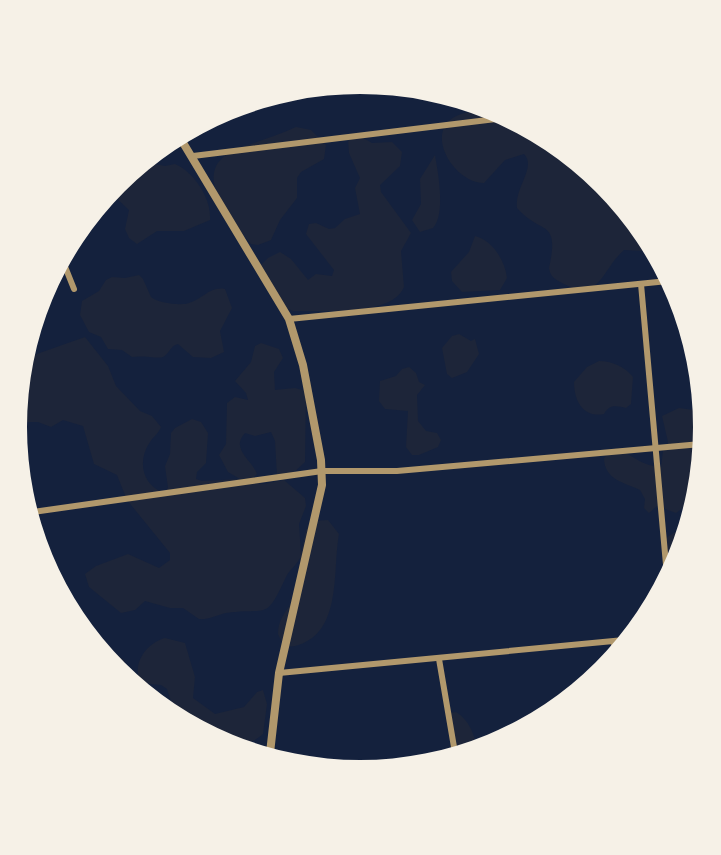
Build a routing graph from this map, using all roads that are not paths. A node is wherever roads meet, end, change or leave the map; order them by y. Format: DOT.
graph roads {
  1 [pos="490,120"];
  2 [pos="185,144"];
  3 [pos="193,156"];
  4 [pos="67,270"];
  5 [pos="661,282"];
  6 [pos="641,284"];
  7 [pos="74,289"];
  8 [pos="289,319"];
  9 [pos="693,445"];
  10 [pos="655,449"];
  11 [pos="322,471"];
  12 [pos="37,511"];
  13 [pos="666,562"];
  14 [pos="614,642"];
  15 [pos="439,659"];
  16 [pos="279,673"];
  17 [pos="454,748"];
  18 [pos="270,749"];
  1 -- 3 [label="street"];
  2 -- 3 [label="street"];
  3 -- 8 [label="street"];
  4 -- 7 [label="street"];
  5 -- 6 [label="street"];
  6 -- 8 [label="street"];
  6 -- 10 [label="street"];
  8 -- 11 [label="street"];
  9 -- 10 [label="street"];
  10 -- 11 [label="street"];
  10 -- 13 [label="street"];
  11 -- 12 [label="street"];
  11 -- 16 [label="street"];
  14 -- 15 [label="street"];
  15 -- 16 [label="street"];
  15 -- 17 [label="street"];
  16 -- 18 [label="street"];
}
